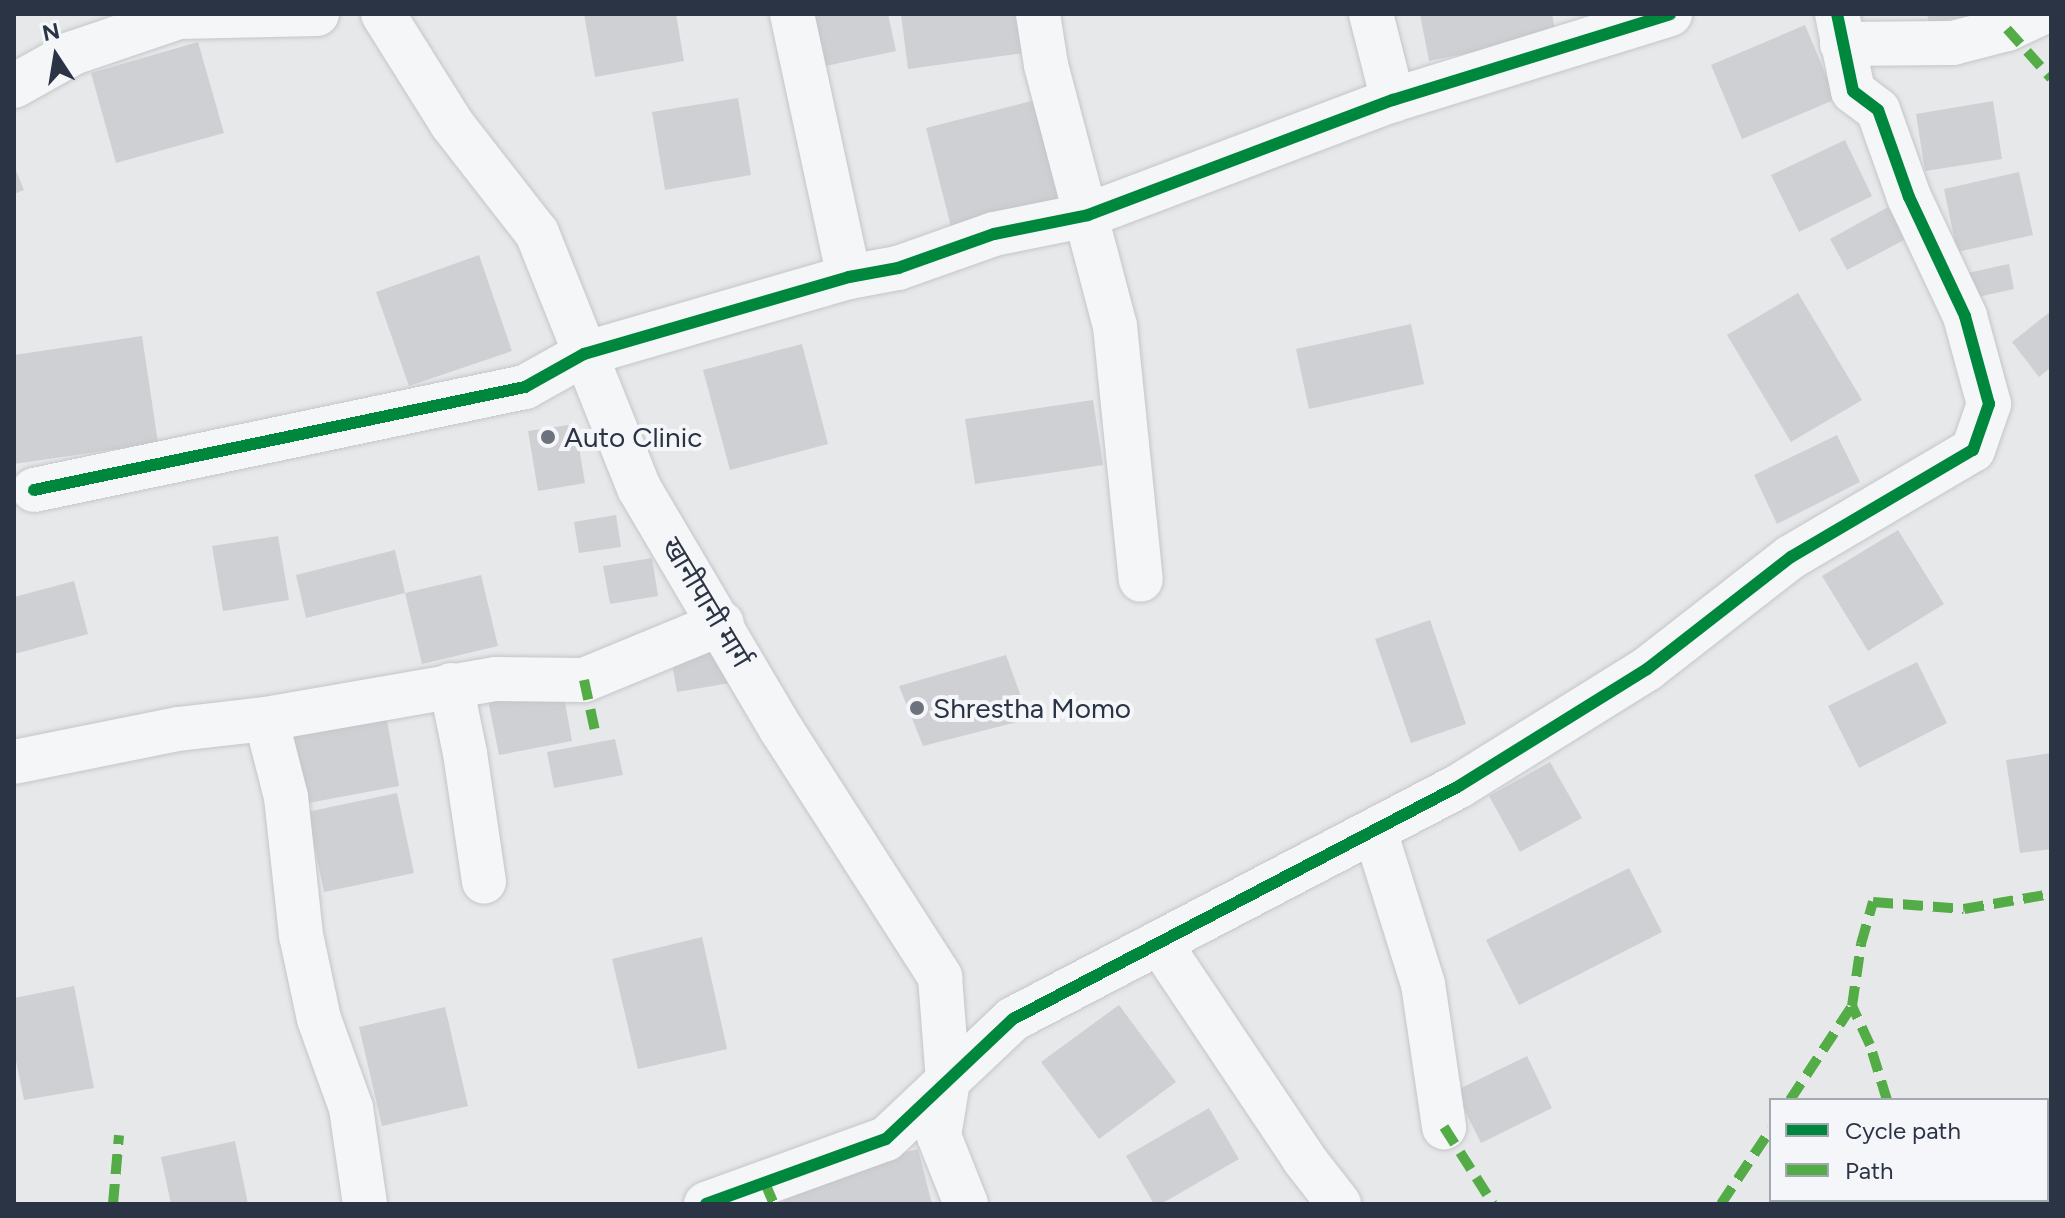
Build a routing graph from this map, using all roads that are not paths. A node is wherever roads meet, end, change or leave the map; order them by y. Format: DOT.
graph roads {
  1 [pos="317,14"];
  2 [pos="383,14"];
  3 [pos="792,14"];
  4 [pos="1038,14"];
  5 [pos="1371,14"];
  6 [pos="1670,14"];
  7 [pos="2039,14"];
  8 [pos="1840,29"];
  9 [pos="14,86"];
  10 [pos="1393,100"];
  11 [pos="1088,215"];
  12 [pos="849,277"];
  13 [pos="584,354"];
  14 [pos="34,490"];
  15 [pos="1141,580"];
  16 [pos="722,623"];
  17 [pos="451,685"];
  18 [pos="266,719"];
  19 [pos="14,762"];
  20 [pos="1375,831"];
  21 [pos="484,882"];
  22 [pos="1161,945"];
  23 [pos="948,1081"];
  24 [pos="1444,1127"];
  25 [pos="365,1204"];
  26 [pos="706,1204"];
  27 [pos="966,1204"];
  28 [pos="1339,1204"];
  1 -- 9 [label="street"];
  2 -- 13 [label="street, खानीपानी मार्ग"];
  3 -- 12 [label="street"];
  4 -- 11 [label="street"];
  5 -- 10 [label="street"];
  6 -- 10 [label="street"];
  7 -- 8 [label="street"];
  8 -- 20 [label="street"];
  10 -- 11 [label="street"];
  11 -- 12 [label="street"];
  11 -- 15 [label="street"];
  12 -- 13 [label="street"];
  13 -- 14 [label="street"];
  13 -- 16 [label="street, खानीपानी मार्ग"];
  16 -- 17 [label="street"];
  16 -- 23 [label="street, खानीपानी मार्ग"];
  17 -- 18 [label="street"];
  17 -- 21 [label="street"];
  18 -- 19 [label="street"];
  18 -- 25 [label="street"];
  20 -- 22 [label="street"];
  20 -- 24 [label="street"];
  22 -- 23 [label="street"];
  22 -- 28 [label="street"];
  23 -- 26 [label="street"];
  23 -- 27 [label="street, खानीपानी मार्ग"];
}
